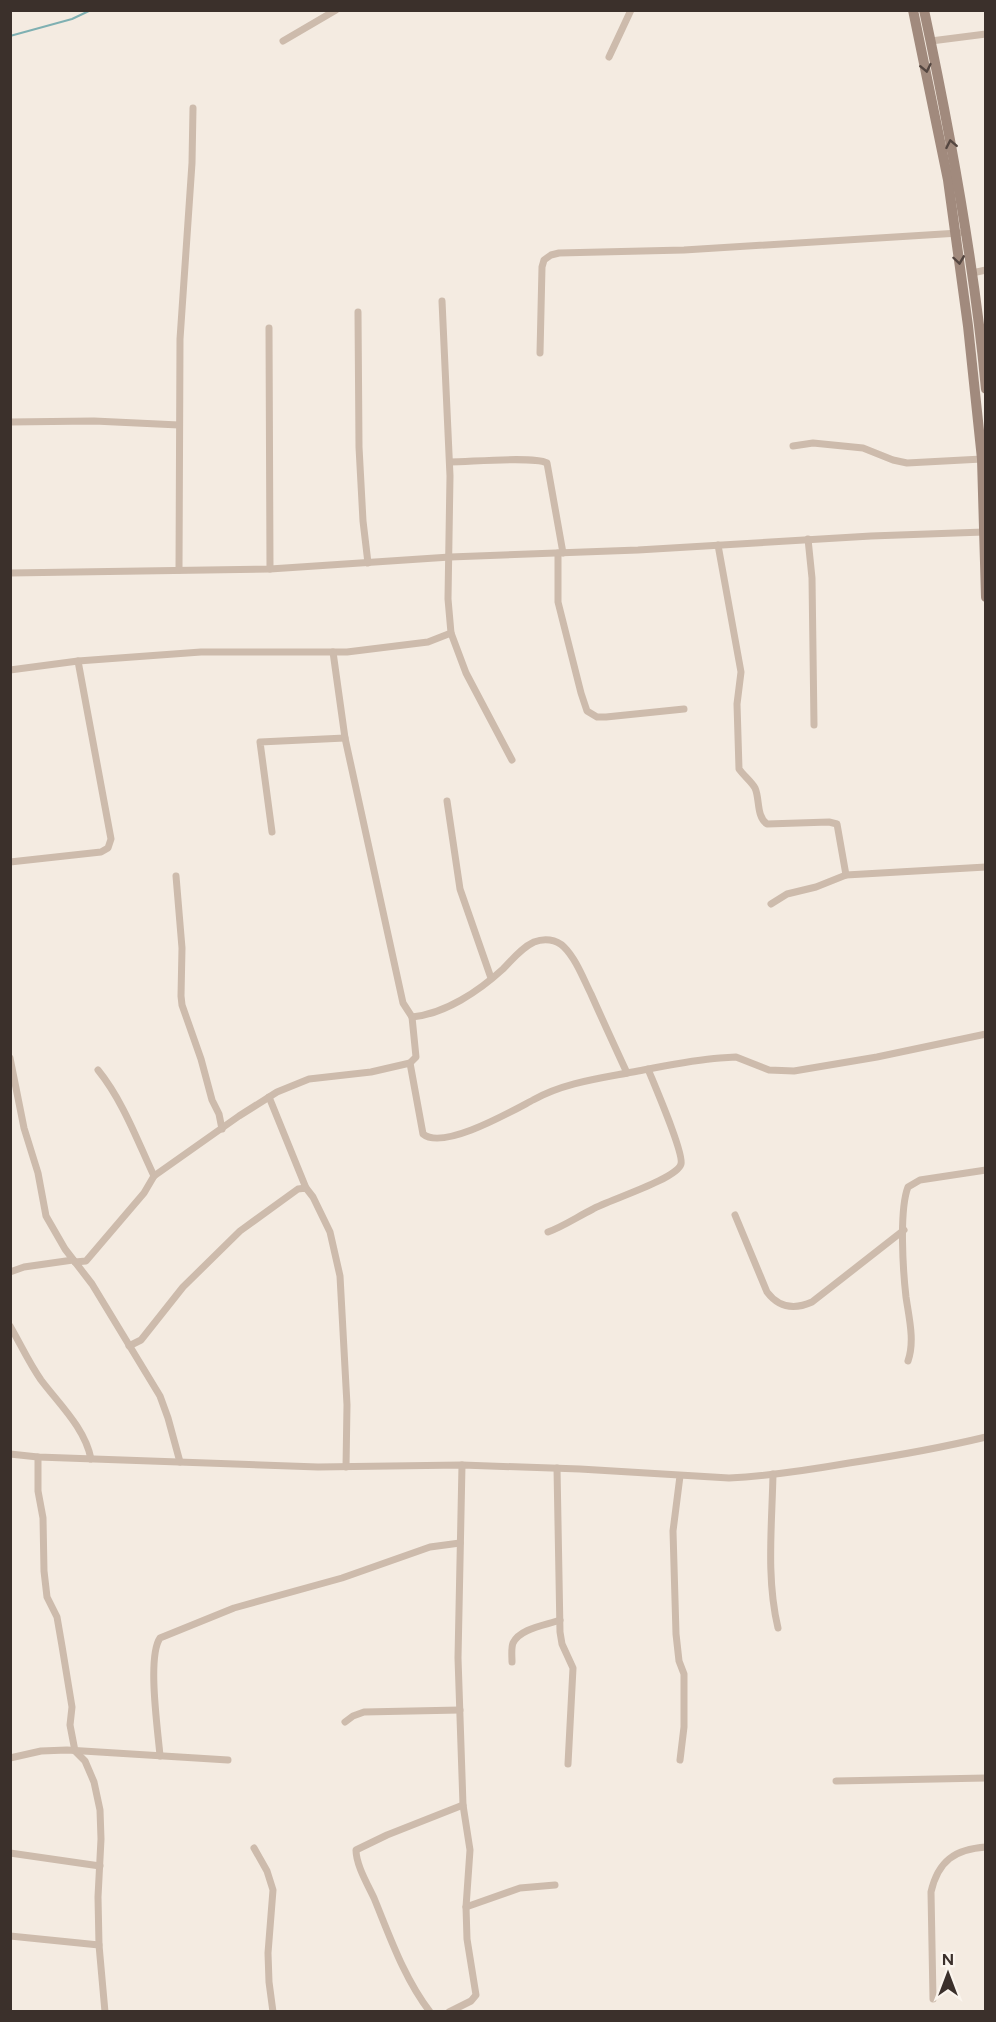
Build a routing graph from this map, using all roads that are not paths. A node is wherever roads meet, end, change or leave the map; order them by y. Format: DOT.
graph roads {
  1 [pos="336,10"];
  2 [pos="631,10"];
  3 [pos="913,10"];
  4 [pos="924,10"];
  5 [pos="986,34"];
  6 [pos="283,41"];
  7 [pos="931,41"];
  8 [pos="609,57"];
  9 [pos="193,108"];
  10 [pos="961,233"];
  11 [pos="986,270"];
  12 [pos="972,273"];
  13 [pos="442,301"];
  14 [pos="358,312"];
  15 [pos="269,328"];
  16 [pos="540,353"];
  17 [pos="984,364"];
  18 [pos="986,389"];
  19 [pos="10,422"];
  20 [pos="179,425"];
  21 [pos="793,446"];
  22 [pos="982,459"];
  23 [pos="450,462"];
  24 [pos="984,484"];
  25 [pos="984,532"];
  26 [pos="808,539"];
  27 [pos="718,545"];
  28 [pos="561,553"];
  29 [pos="450,557"];
  30 [pos="368,563"];
  31 [pos="270,569"];
  32 [pos="179,570"];
  33 [pos="10,573"];
  34 [pos="986,597"];
  35 [pos="451,633"];
  36 [pos="333,652"];
  37 [pos="78,661"];
  38 [pos="10,670"];
  39 [pos="684,709"];
  40 [pos="814,725"];
  41 [pos="345,738"];
  42 [pos="512,760"];
  43 [pos="447,801"];
  44 [pos="272,832"];
  45 [pos="10,862"];
  46 [pos="986,867"];
  47 [pos="846,875"];
  48 [pos="176,876"];
  49 [pos="771,904"];
  50 [pos="491,978"];
  51 [pos="412,1017"];
  52 [pos="986,1034"];
  53 [pos="10,1058"];
  54 [pos="410,1063"];
  55 [pos="648,1069"];
  56 [pos="98,1070"];
  57 [pos="627,1073"];
  58 [pos="269,1097"];
  59 [pos="219,1114"];
  60 [pos="231,1122"];
  61 [pos="222,1129"];
  62 [pos="986,1170"];
  63 [pos="154,1176"];
  64 [pos="306,1188"];
  65 [pos="735,1215"];
  66 [pos="904,1230"];
  67 [pos="548,1232"];
  68 [pos="74,1261"];
  69 [pos="10,1272"];
  70 [pos="10,1326"];
  71 [pos="129,1346"];
  72 [pos="908,1361"];
  73 [pos="986,1437"];
  74 [pos="10,1454"];
  75 [pos="38,1457"];
  76 [pos="91,1459"];
  77 [pos="180,1462"];
  78 [pos="462,1465"];
  79 [pos="346,1467"];
  80 [pos="557,1468"];
  81 [pos="773,1474"];
  82 [pos="680,1476"];
  83 [pos="460,1543"];
  84 [pos="560,1620"];
  85 [pos="778,1628"];
  86 [pos="512,1662"];
  87 [pos="460,1710"];
  88 [pos="345,1722"];
  89 [pos="75,1751"];
  90 [pos="160,1756"];
  91 [pos="10,1758"];
  92 [pos="228,1760"];
  93 [pos="680,1760"];
  94 [pos="568,1764"];
  95 [pos="986,1778"];
  96 [pos="836,1781"];
  97 [pos="463,1806"];
  98 [pos="986,1847"];
  99 [pos="254,1848"];
  100 [pos="10,1853"];
  101 [pos="100,1866"];
  102 [pos="555,1884"];
  103 [pos="466,1907"];
  104 [pos="10,1936"];
  105 [pos="99,1945"];
  106 [pos="933,1999"];
  107 [pos="105,2012"];
  108 [pos="273,2012"];
  109 [pos="430,2012"];
  110 [pos="449,2012"];
  1 -- 6 [label="street"];
  2 -- 8 [label="street"];
  3 -- 10 [label="main road, one-way"];
  4 -- 7 [label="main road"];
  5 -- 7 [label="street"];
  10 -- 7 [label="main road, one-way"];
  9 -- 20 [label="street"];
  10 -- 12 [label="main road"];
  10 -- 16 [label="street"];
  10 -- 22 [label="main road, one-way"];
  11 -- 12 [label="street"];
  12 -- 17 [label="main road"];
  13 -- 23 [label="street"];
  14 -- 30 [label="street"];
  15 -- 31 [label="street"];
  17 -- 18 [label="main road"];
  19 -- 20 [label="street"];
  20 -- 32 [label="street"];
  21 -- 22 [label="street"];
  22 -- 24 [label="main road"];
  23 -- 28 [label="street"];
  23 -- 29 [label="street"];
  24 -- 25 [label="main road"];
  25 -- 26 [label="street"];
  25 -- 34 [label="main road"];
  26 -- 27 [label="street"];
  26 -- 40 [label="street"];
  27 -- 28 [label="street"];
  27 -- 47 [label="street"];
  28 -- 29 [label="street"];
  28 -- 39 [label="street"];
  29 -- 30 [label="street"];
  29 -- 35 [label="street"];
  30 -- 31 [label="street"];
  31 -- 32 [label="street"];
  32 -- 33 [label="street"];
  35 -- 36 [label="street"];
  35 -- 42 [label="street"];
  36 -- 37 [label="street"];
  36 -- 41 [label="street"];
  37 -- 38 [label="street"];
  37 -- 45 [label="street"];
  41 -- 44 [label="street"];
  41 -- 51 [label="street"];
  43 -- 50 [label="street"];
  46 -- 47 [label="street"];
  47 -- 49 [label="street"];
  48 -- 59 [label="street"];
  50 -- 51 [label="street"];
  50 -- 57 [label="street"];
  51 -- 54 [label="street"];
  52 -- 55 [label="street"];
  53 -- 68 [label="street"];
  54 -- 57 [label="street"];
  54 -- 58 [label="street"];
  55 -- 57 [label="street"];
  55 -- 67 [label="street"];
  56 -- 63 [label="street"];
  58 -- 60 [label="street"];
  58 -- 64 [label="street"];
  59 -- 60 [label="street"];
  59 -- 61 [label="street"];
  60 -- 61 [label="street"];
  61 -- 63 [label="street"];
  62 -- 66 [label="street"];
  63 -- 68 [label="street"];
  64 -- 71 [label="street"];
  64 -- 79 [label="street"];
  65 -- 66 [label="street"];
  66 -- 72 [label="street"];
  68 -- 69 [label="street"];
  68 -- 71 [label="street"];
  70 -- 76 [label="street"];
  71 -- 77 [label="street"];
  73 -- 81 [label="street"];
  74 -- 75 [label="street"];
  75 -- 76 [label="street"];
  75 -- 89 [label="street"];
  76 -- 77 [label="street"];
  77 -- 79 [label="street"];
  78 -- 79 [label="street"];
  78 -- 80 [label="street"];
  78 -- 83 [label="street"];
  80 -- 82 [label="street"];
  80 -- 84 [label="street"];
  81 -- 82 [label="street"];
  81 -- 85 [label="street"];
  82 -- 93 [label="street"];
  83 -- 87 [label="street"];
  83 -- 90 [label="street"];
  84 -- 86 [label="street"];
  84 -- 94 [label="street"];
  87 -- 88 [label="street"];
  87 -- 97 [label="street"];
  89 -- 90 [label="street"];
  89 -- 91 [label="street"];
  89 -- 101 [label="street"];
  90 -- 92 [label="street"];
  95 -- 96 [label="street"];
  97 -- 103 [label="street"];
  97 -- 109 [label="street"];
  98 -- 106 [label="street"];
  99 -- 108 [label="street"];
  100 -- 101 [label="street"];
  101 -- 105 [label="street"];
  102 -- 103 [label="street"];
  103 -- 110 [label="street"];
  104 -- 105 [label="street"];
  105 -- 107 [label="street"];
}
